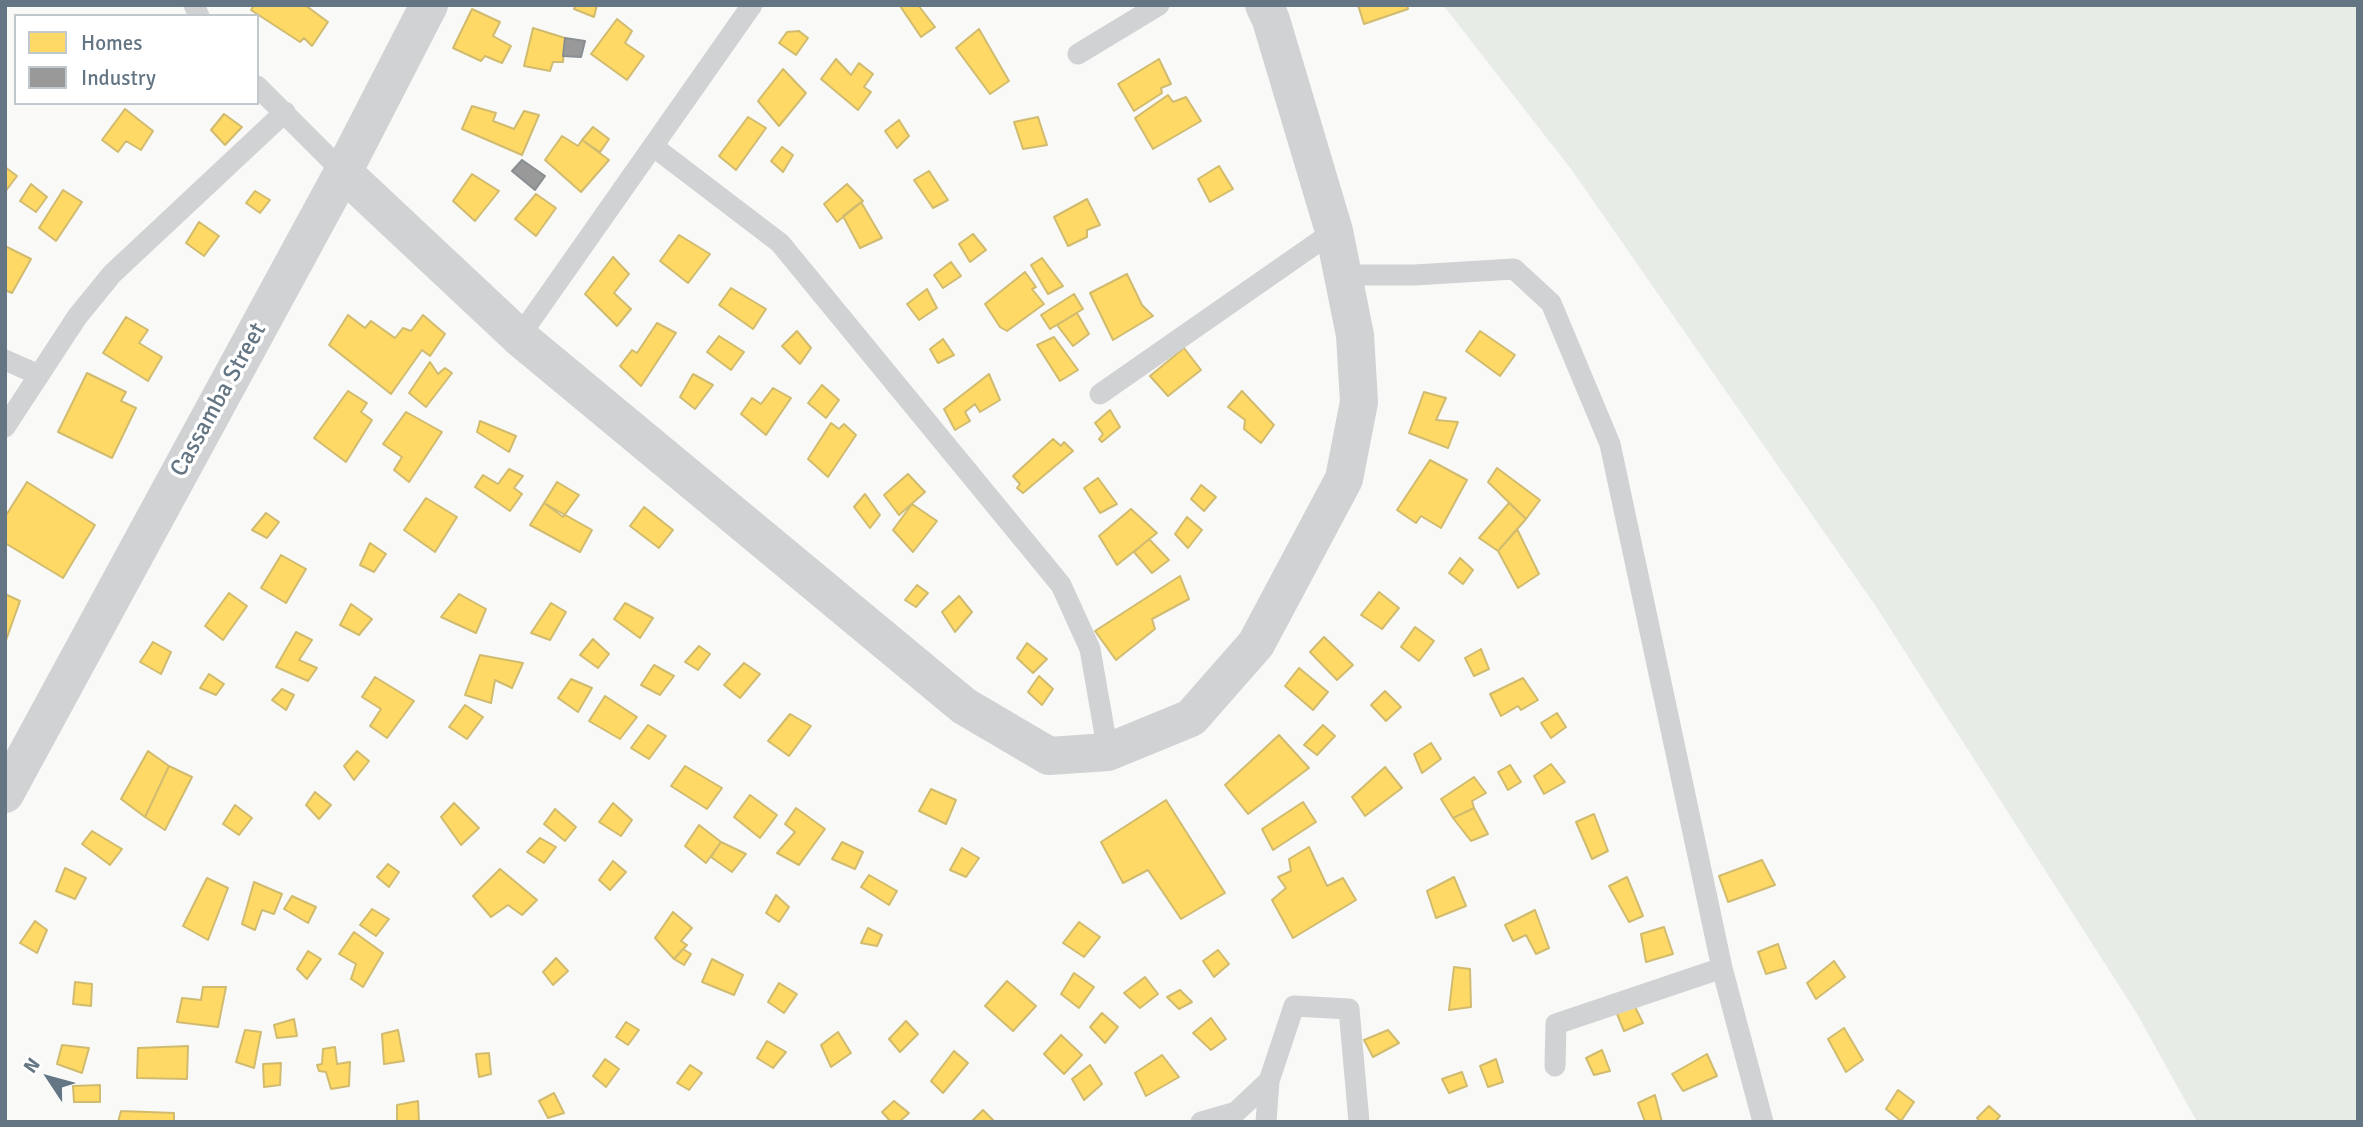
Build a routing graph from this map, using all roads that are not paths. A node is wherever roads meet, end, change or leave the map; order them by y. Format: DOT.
graph roads {
  1 [pos="429,5"];
  2 [pos="752,5"];
  3 [pos="1159,5"];
  4 [pos="1264,5"];
  5 [pos="1078,54"];
  6 [pos="259,88"];
  7 [pos="285,112"];
  8 [pos="654,147"];
  9 [pos="343,172"];
  10 [pos="1334,231"];
  11 [pos="1343,275"];
  12 [pos="519,337"];
  13 [pos="5,360"];
  14 [pos="39,375"];
  15 [pos="1100,394"];
  16 [pos="5,427"];
  17 [pos="1108,752"];
  18 [pos="7,786"];
  19 [pos="1722,968"];
  20 [pos="1555,1066"];
  21 [pos="1269,1081"];
  22 [pos="1201,1122"];
  23 [pos="1266,1122"];
  24 [pos="1359,1122"];
  25 [pos="1763,1122"];
  1 -- 9 [label="street, Cassamba Street"];
  2 -- 8 [label="lane"];
  3 -- 5 [label="lane"];
  4 -- 10 [label="street"];
  6 -- 7 [label="lane"];
  7 -- 9 [label="lane"];
  7 -- 14 [label="lane"];
  8 -- 12 [label="lane"];
  8 -- 17 [label="lane"];
  9 -- 12 [label="street"];
  9 -- 18 [label="street, Cassamba Street"];
  10 -- 11 [label="street"];
  10 -- 15 [label="lane"];
  11 -- 17 [label="street"];
  11 -- 19 [label="lane"];
  12 -- 17 [label="street"];
  13 -- 14 [label="lane"];
  14 -- 16 [label="lane"];
  19 -- 20 [label="lane"];
  19 -- 25 [label="lane"];
  21 -- 22 [label="lane"];
  21 -- 23 [label="lane"];
  21 -- 24 [label="lane"];
}
